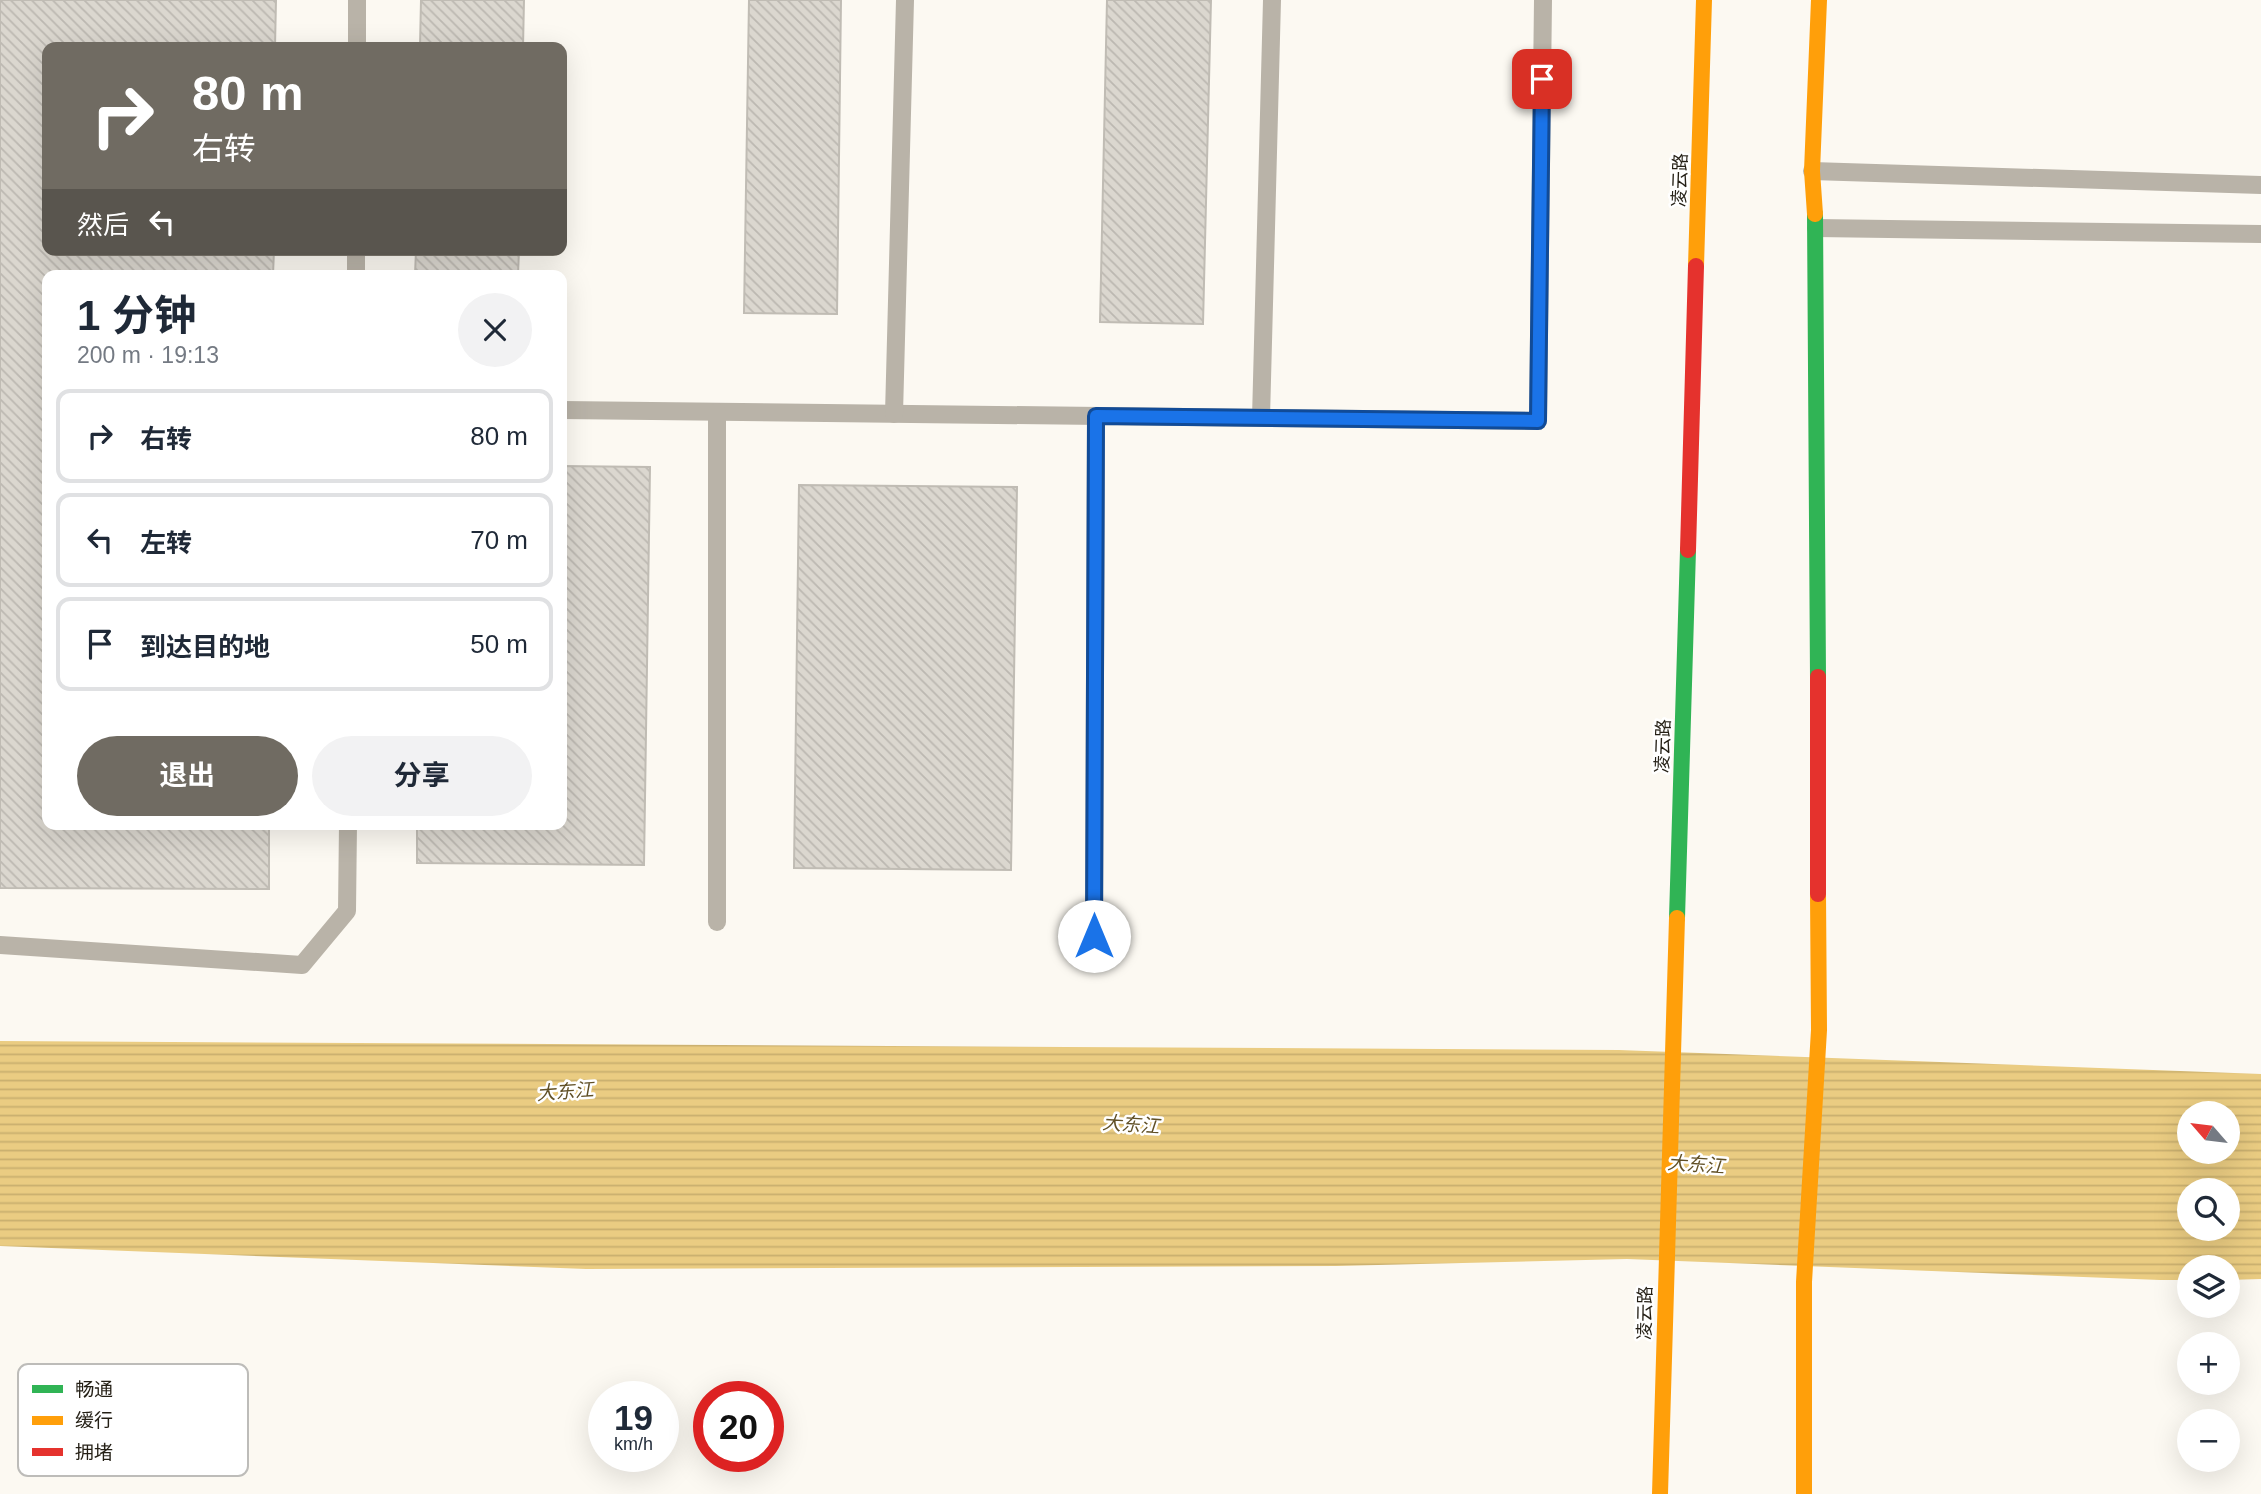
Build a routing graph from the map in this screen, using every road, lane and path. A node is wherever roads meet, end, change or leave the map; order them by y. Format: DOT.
graph roads {
  1 [pos="357,0"];
  2 [pos="905,0"];
  3 [pos="1272,0"];
  4 [pos="1543,0"];
  5 [pos="1704,0"];
  6 [pos="1819,0"];
  7 [pos="357,42"];
  8 [pos="1812,171"];
  9 [pos="2261,185"];
  10 [pos="1816,228"];
  11 [pos="2261,234"];
  12 [pos="567,410"];
  13 [pos="716,412"];
  14 [pos="894,414"];
  15 [pos="1096,416"];
  16 [pos="1261,418"];
  17 [pos="348,830"];
  18 [pos="717,922"];
  19 [pos="1094,936"];
  20 [pos="0,945"];
  21 [pos="1660,1494"];
  22 [pos="1804,1494"];
  1 -- 7 [label="lane"];
  2 -- 14 [label="lane"];
  3 -- 16 [label="lane"];
  4 -- 16 [label="lane"];
  5 -- 21 [label="main road, 凌云路"];
  6 -- 8 [label="main road"];
  8 -- 9 [label="lane"];
  8 -- 10 [label="main road"];
  10 -- 11 [label="lane"];
  10 -- 22 [label="main road"];
  12 -- 13 [label="lane"];
  13 -- 14 [label="lane"];
  13 -- 18 [label="lane"];
  14 -- 15 [label="lane"];
  15 -- 16 [label="lane"];
  15 -- 19 [label="lane"];
  17 -- 20 [label="lane"];
}
